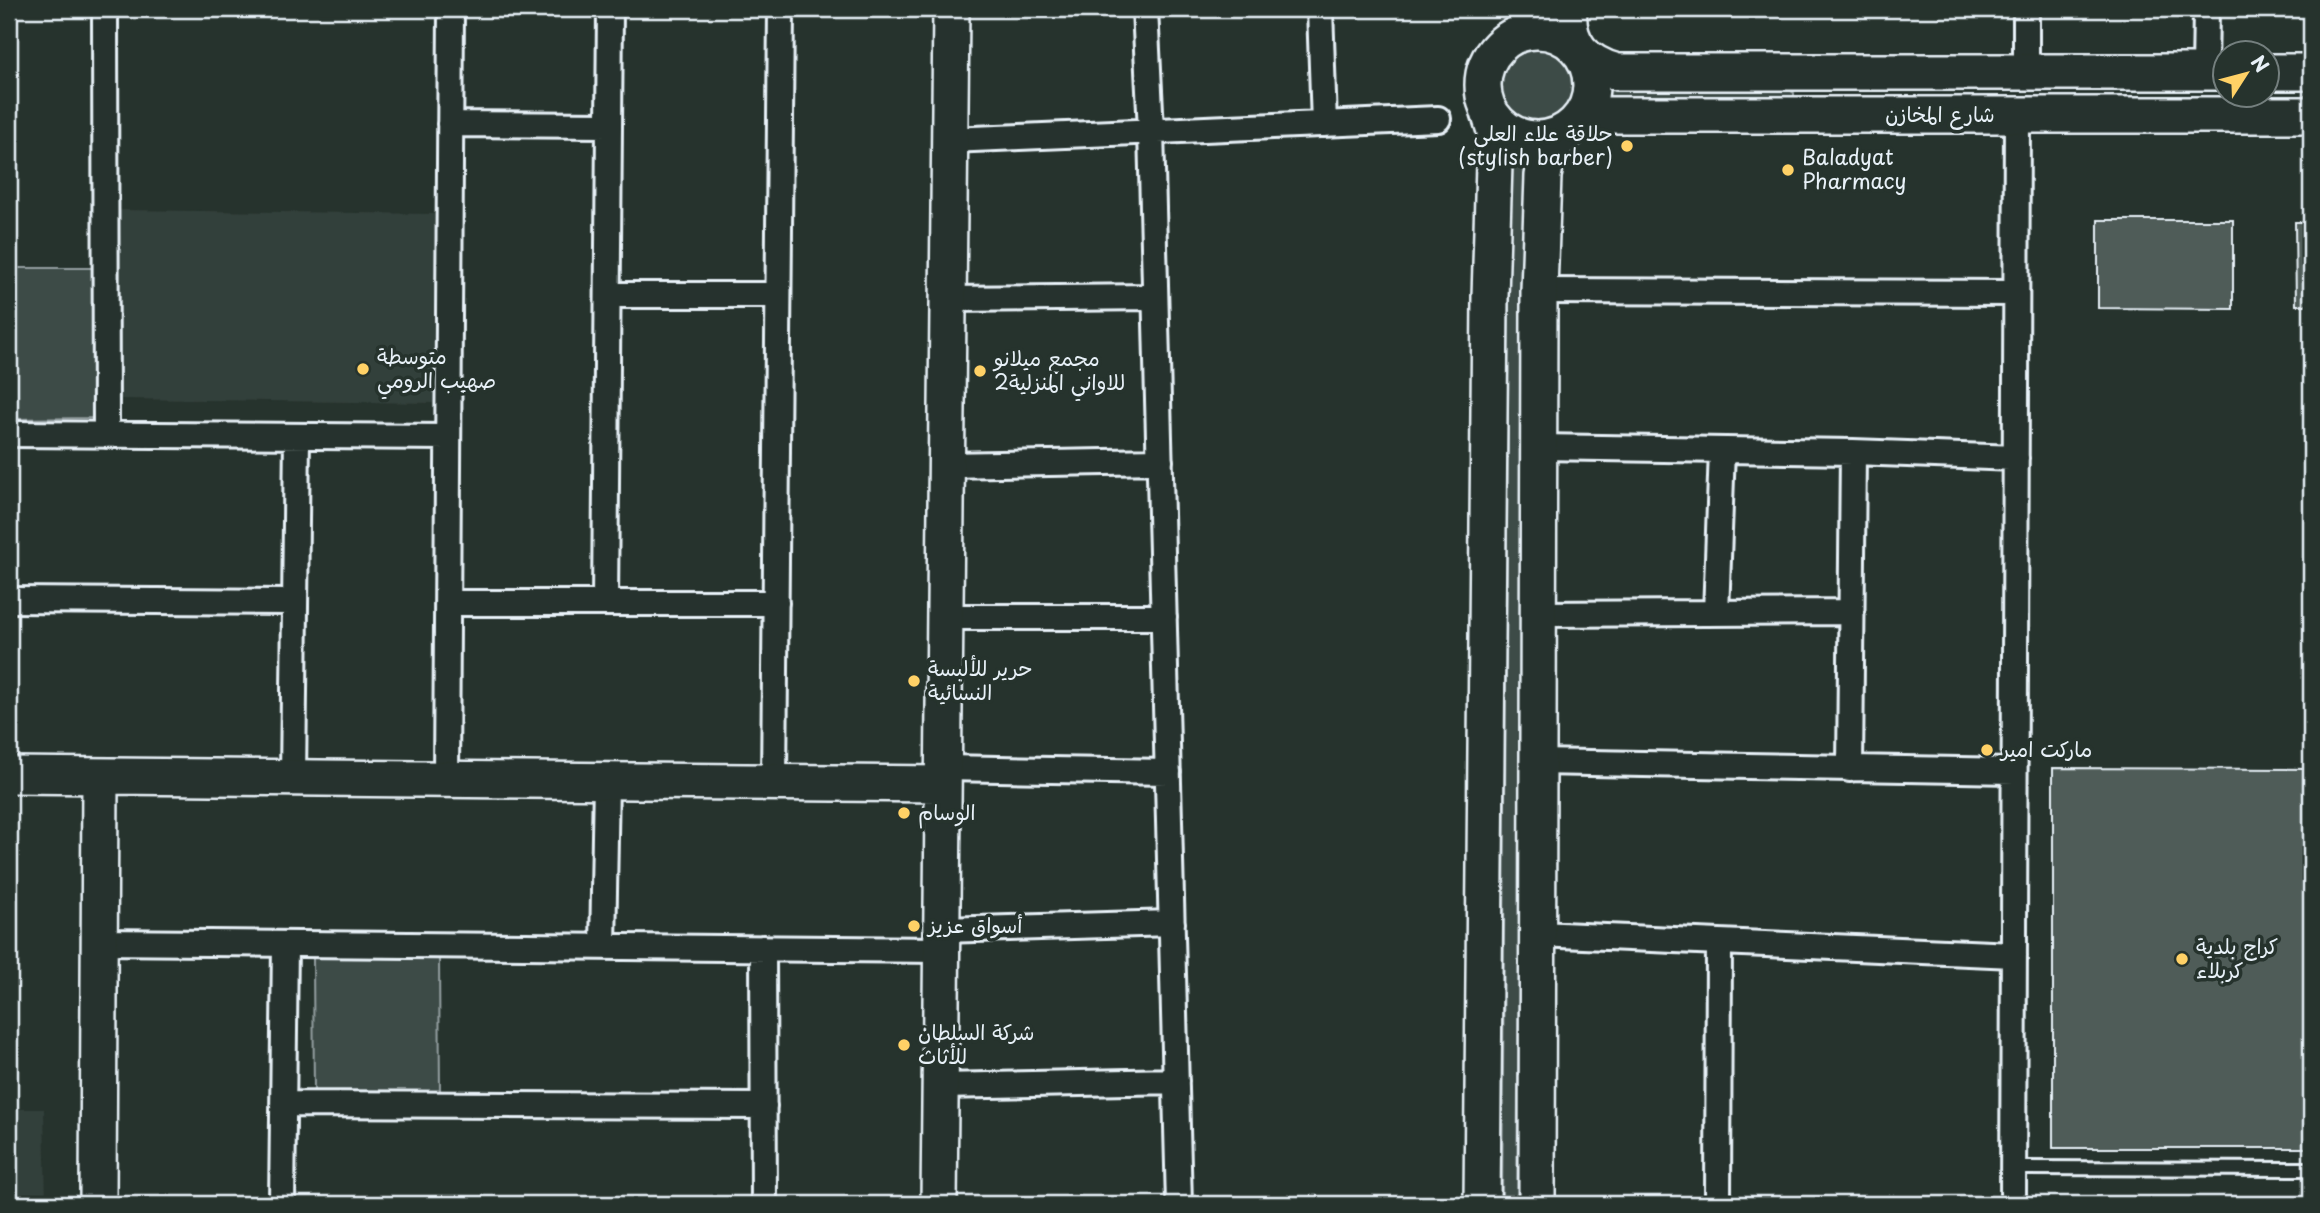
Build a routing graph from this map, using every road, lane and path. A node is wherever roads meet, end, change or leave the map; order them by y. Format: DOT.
graph roads {
  1 [pos="105,9"];
  2 [pos="451,9"];
  3 [pos="610,9"];
  4 [pos="781,9"];
  5 [pos="951,9"];
  6 [pos="1145,9"];
  7 [pos="1320,9"];
  8 [pos="1569,9"];
  9 [pos="2026,9"];
  10 [pos="2206,9"];
  11 [pos="1508,25"];
  12 [pos="1575,47"];
  13 [pos="2212,51"];
  14 [pos="1793,72"];
  15 [pos="1828,72"];
  16 [pos="2026,72"];
  17 [pos="2212,72"];
  18 [pos="2282,72"];
  19 [pos="2311,72"];
  20 [pos="1488,109"];
  21 [pos="1791,115"];
  22 [pos="1827,115"];
  23 [pos="2017,115"];
  24 [pos="2311,115"];
  25 [pos="1438,119"];
  26 [pos="450,124"];
  27 [pos="1324,124"];
  28 [pos="609,125"];
  29 [pos="1572,127"];
  30 [pos="1151,131"];
  31 [pos="950,141"];
  32 [pos="1539,291"];
  33 [pos="2016,293"];
  34 [pos="608,295"];
  35 [pos="778,295"];
  36 [pos="1156,297"];
  37 [pos="948,299"];
  38 [pos="9,434"];
  39 [pos="106,435"];
  40 [pos="297,436"];
  41 [pos="449,437"];
  42 [pos="1539,447"];
  43 [pos="1722,450"];
  44 [pos="1853,452"];
  45 [pos="2016,458"];
  46 [pos="1160,461"];
  47 [pos="947,465"];
  48 [pos="9,600"];
  49 [pos="295,603"];
  50 [pos="447,603"];
  51 [pos="605,603"];
  52 [pos="776,603"];
  53 [pos="1850,612"];
  54 [pos="1716,613"];
  55 [pos="1539,614"];
  56 [pos="945,617"];
  57 [pos="1164,617"];
  58 [pos="1538,762"];
  59 [pos="1850,769"];
  60 [pos="2014,771"];
  61 [pos="1168,772"];
  62 [pos="9,775"];
  63 [pos="100,776"];
  64 [pos="944,776"];
  65 [pos="293,778"];
  66 [pos="446,779"];
  67 [pos="606,781"];
  68 [pos="774,782"];
  69 [pos="1172,923"];
  70 [pos="1538,934"];
  71 [pos="942,940"];
  72 [pos="99,942"];
  73 [pos="1719,942"];
  74 [pos="285,944"];
  75 [pos="603,947"];
  76 [pos="763,948"];
  77 [pos="2014,955"];
  78 [pos="1176,1081"];
  79 [pos="941,1086"];
  80 [pos="284,1104"];
  81 [pos="764,1106"];
  82 [pos="2013,1168"];
  83 [pos="2311,1169"];
  84 [pos="98,1204"];
  85 [pos="282,1204"];
  86 [pos="764,1204"];
  87 [pos="939,1204"];
  88 [pos="1179,1204"];
  89 [pos="1482,1204"];
  90 [pos="1537,1204"];
  91 [pos="1718,1204"];
  92 [pos="2013,1204"];
  1 -- 39 [label="street"];
  2 -- 26 [label="street"];
  3 -- 28 [label="street"];
  4 -- 35 [label="street"];
  5 -- 31 [label="street"];
  6 -- 30 [label="street"];
  7 -- 27 [label="street"];
  8 -- 12 [label="street"];
  9 -- 16 [label="street"];
  10 -- 13 [label="street"];
  11 -- 12 [label="street"];
  11 -- 20 [label="street"];
  12 -- 14 [label="street, شارع المخازن"];
  12 -- 29 [label="street"];
  14 -- 15 [label="street, شارع المخازن"];
  14 -- 21 [label="street"];
  15 -- 16 [label="street, شارع المخازن"];
  15 -- 22 [label="street"];
  16 -- 17 [label="street, شارع المخازن"];
  18 -- 19 [label="street"];
  20 -- 29 [label="street"];
  20 -- 89 [label="street"];
  21 -- 22 [label="street, شارع المخازن"];
  21 -- 29 [label="street, شارع المخازن"];
  22 -- 23 [label="street, شارع المخازن"];
  23 -- 24 [label="street, شارع المخازن"];
  23 -- 33 [label="street"];
  25 -- 27 [label="street"];
  26 -- 28 [label="street"];
  26 -- 41 [label="street"];
  27 -- 30 [label="street"];
  28 -- 34 [label="street"];
  29 -- 32 [label="street"];
  30 -- 31 [label="street"];
  30 -- 36 [label="street"];
  31 -- 37 [label="street"];
  32 -- 33 [label="street"];
  32 -- 42 [label="street"];
  33 -- 45 [label="street"];
  34 -- 35 [label="street"];
  34 -- 51 [label="street"];
  35 -- 52 [label="street"];
  36 -- 37 [label="street"];
  36 -- 46 [label="street"];
  37 -- 47 [label="street"];
  38 -- 39 [label="street"];
  39 -- 40 [label="street"];
  40 -- 41 [label="street"];
  40 -- 49 [label="street"];
  41 -- 50 [label="street"];
  42 -- 43 [label="street"];
  42 -- 55 [label="street"];
  43 -- 44 [label="street"];
  43 -- 54 [label="street"];
  44 -- 45 [label="street"];
  44 -- 53 [label="street"];
  45 -- 60 [label="street"];
  46 -- 47 [label="street"];
  46 -- 57 [label="street"];
  47 -- 56 [label="street"];
  48 -- 49 [label="street"];
  49 -- 65 [label="street"];
  50 -- 51 [label="street"];
  50 -- 66 [label="street"];
  51 -- 52 [label="street"];
  52 -- 68 [label="street"];
  53 -- 54 [label="street"];
  53 -- 59 [label="street"];
  54 -- 55 [label="street"];
  55 -- 58 [label="street"];
  56 -- 57 [label="street"];
  56 -- 64 [label="street"];
  57 -- 61 [label="street"];
  58 -- 59 [label="street"];
  58 -- 70 [label="street"];
  59 -- 60 [label="street"];
  60 -- 77 [label="street"];
  61 -- 64 [label="street"];
  61 -- 69 [label="street"];
  62 -- 63 [label="street"];
  63 -- 65 [label="street"];
  63 -- 72 [label="street"];
  64 -- 68 [label="street"];
  64 -- 71 [label="street"];
  65 -- 66 [label="street"];
  66 -- 67 [label="street"];
  67 -- 68 [label="street"];
  67 -- 75 [label="street"];
  69 -- 71 [label="street"];
  69 -- 78 [label="street"];
  70 -- 73 [label="street"];
  70 -- 90 [label="street"];
  71 -- 76 [label="street"];
  71 -- 79 [label="street"];
  72 -- 74 [label="street"];
  72 -- 84 [label="street"];
  73 -- 77 [label="street"];
  73 -- 91 [label="street"];
  74 -- 75 [label="street"];
  74 -- 80 [label="street"];
  75 -- 76 [label="street"];
  76 -- 81 [label="street"];
  77 -- 82 [label="street"];
  78 -- 79 [label="street"];
  78 -- 88 [label="street"];
  79 -- 87 [label="street"];
  80 -- 81 [label="street"];
  80 -- 85 [label="street"];
  81 -- 86 [label="street"];
  82 -- 83 [label="lane"];
  82 -- 92 [label="street"];
}
